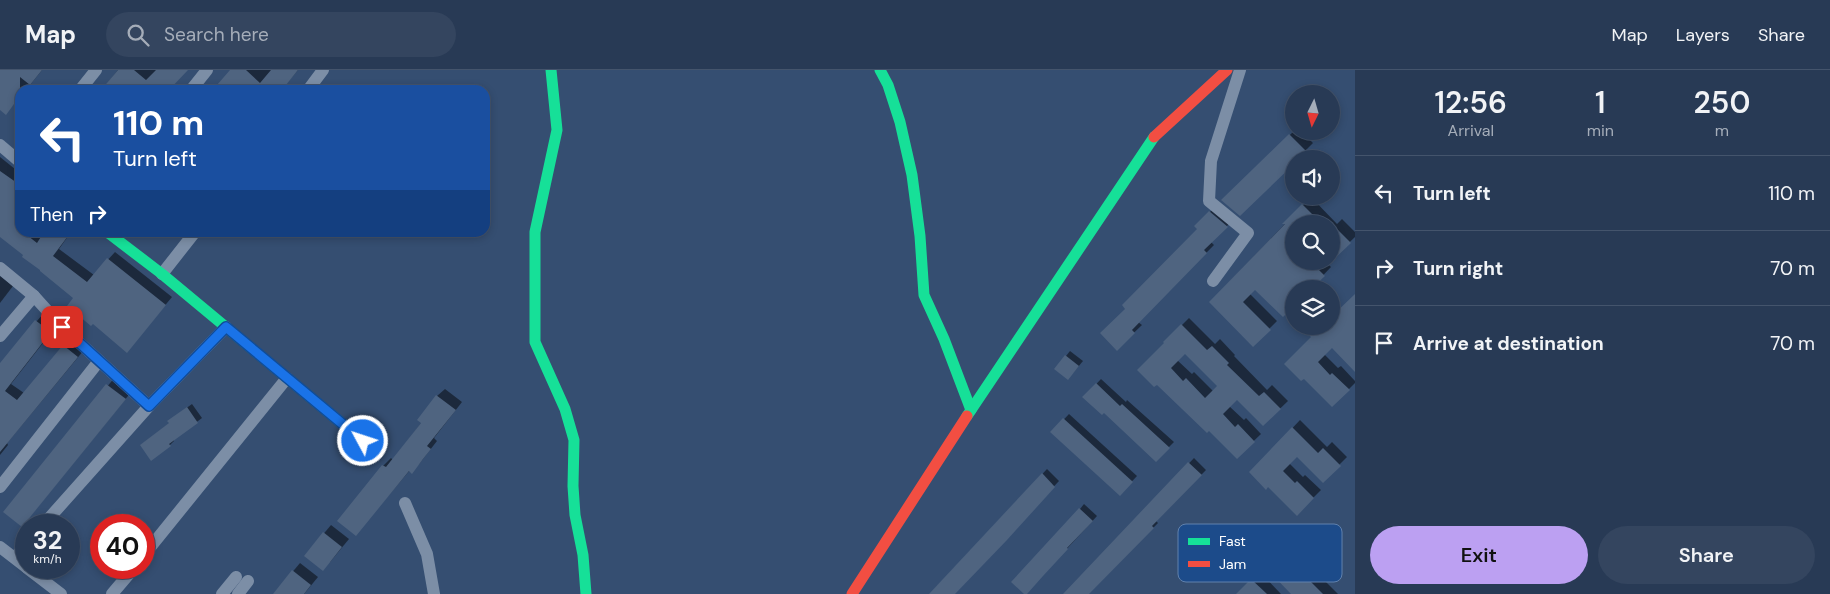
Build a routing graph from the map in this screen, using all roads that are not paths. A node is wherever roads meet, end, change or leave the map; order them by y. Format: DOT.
graph roads {
  1 [pos="207,70"];
  2 [pos="323,70"];
  3 [pos="551,70"];
  4 [pos="880,70"];
  5 [pos="1227,70"];
  6 [pos="1240,70"];
  7 [pos="89,72"];
  8 [pos="82,85"];
  9 [pos="195,85"];
  10 [pos="312,85"];
  11 [pos="0,145"];
  12 [pos="15,158"];
  13 [pos="114,237"];
  14 [pos="191,237"];
  15 [pos="0,268"];
  16 [pos="162,274"];
  17 [pos="1213,281"];
  18 [pos="34,296"];
  19 [pos="226,327"];
  20 [pos="0,336"];
  21 [pos="99,361"];
  22 [pos="287,378"];
  23 [pos="149,406"];
  24 [pos="971,410"];
  25 [pos="363,441"];
  26 [pos="0,488"];
  27 [pos="405,503"];
  28 [pos="54,514"];
  29 [pos="155,541"];
  30 [pos="0,547"];
  31 [pos="15,558"];
  32 [pos="42,579"];
  33 [pos="125,579"];
  34 [pos="61,594"];
  35 [pos="112,594"];
  36 [pos="222,594"];
  37 [pos="238,594"];
  38 [pos="434,594"];
  39 [pos="586,594"];
  40 [pos="852,594"];
  1 -- 9 [label="street"];
  2 -- 10 [label="street"];
  3 -- 39 [label="street"];
  4 -- 24 [label="street"];
  5 -- 24 [label="street"];
  6 -- 17 [label="street"];
  7 -- 8 [label="street"];
  11 -- 12 [label="street"];
  13 -- 16 [label="street"];
  14 -- 16 [label="street"];
  15 -- 18 [label="street"];
  16 -- 19 [label="street"];
  18 -- 20 [label="street"];
  18 -- 21 [label="street"];
  19 -- 22 [label="street"];
  19 -- 23 [label="street"];
  21 -- 23 [label="street"];
  21 -- 26 [label="street"];
  22 -- 25 [label="street"];
  22 -- 29 [label="street"];
  23 -- 28 [label="street"];
  24 -- 40 [label="street"];
  27 -- 38 [label="street"];
  30 -- 31 [label="street"];
  32 -- 34 [label="street"];
  33 -- 35 [label="street"];
  36 -- 37 [label="street"];
}
